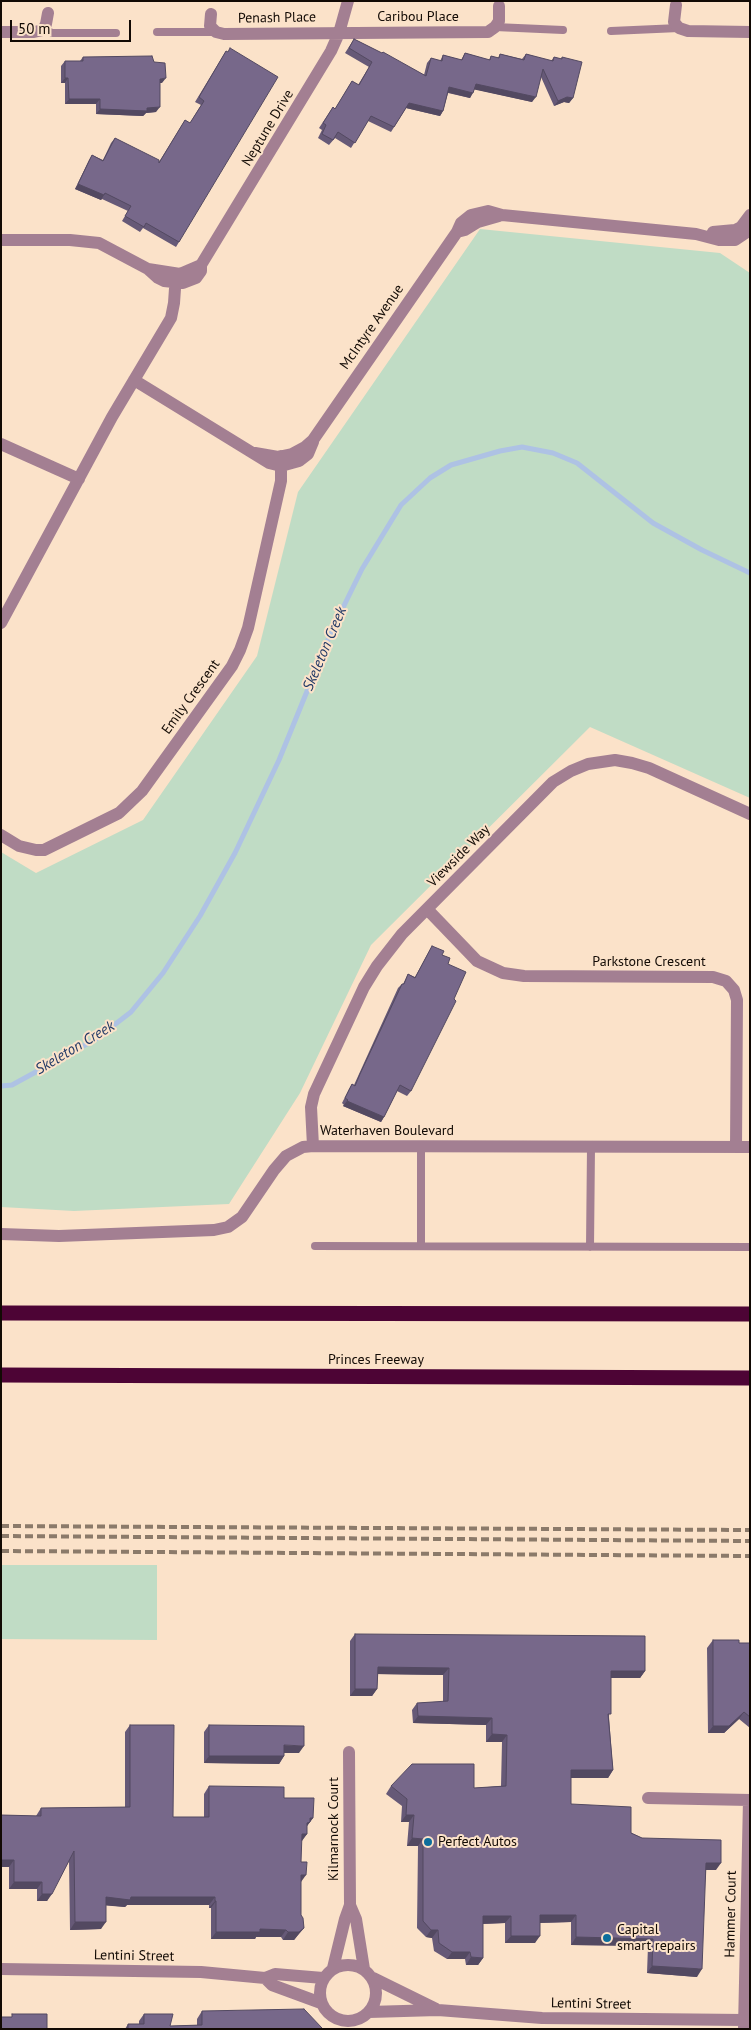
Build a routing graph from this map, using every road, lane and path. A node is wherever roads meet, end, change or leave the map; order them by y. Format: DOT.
graph roads {
  1 [pos="348,1"];
  2 [pos="676,5"];
  3 [pos="499,6"];
  4 [pos="48,13"];
  5 [pos="212,14"];
  6 [pos="495,27"];
  7 [pos="679,28"];
  8 [pos="43,30"];
  9 [pos="563,30"];
  10 [pos="611,31"];
  11 [pos="1,32"];
  12 [pos="157,32"];
  13 [pos="216,32"];
  14 [pos="750,32"];
  15 [pos="116,33"];
  16 [pos="339,33"];
  17 [pos="750,215"];
  18 [pos="745,235"];
  19 [pos="1,240"];
  20 [pos="176,279"];
  21 [pos="134,380"];
  22 [pos="1,444"];
  23 [pos="281,461"];
  24 [pos="79,479"];
  25 [pos="1,623"];
  26 [pos="750,814"];
  27 [pos="1,835"];
  28 [pos="427,909"];
  29 [pos="313,1146"];
  30 [pos="421,1146"];
  31 [pos="591,1147"];
  32 [pos="736,1147"];
  33 [pos="750,1147"];
  34 [pos="1,1234"];
  35 [pos="421,1245"];
  36 [pos="315,1246"];
  37 [pos="590,1247"];
  38 [pos="750,1247"];
  39 [pos="1,1313"];
  40 [pos="750,1314"];
  41 [pos="1,1375"];
  42 [pos="750,1378"];
  43 [pos="349,1752"];
  44 [pos="648,1798"];
  45 [pos="749,1800"];
  46 [pos="350,1905"];
  47 [pos="333,1968"];
  48 [pos="1,1969"];
  49 [pos="368,1974"];
  50 [pos="265,1978"];
  51 [pos="323,1978"];
  52 [pos="322,2006"];
  53 [pos="438,2010"];
  54 [pos="363,2020"];
  55 [pos="744,2024"];
  56 [pos="330,2029"];
  1 -- 16 [label="street, Neptune Drive"];
  2 -- 7 [label="street"];
  3 -- 6 [label="street"];
  4 -- 8 [label="street"];
  5 -- 13 [label="street"];
  6 -- 9 [label="lane, Caribou Place"];
  6 -- 16 [label="street, Caribou Place"];
  7 -- 10 [label="lane"];
  7 -- 14 [label="street"];
  8 -- 11 [label="street"];
  8 -- 15 [label="lane"];
  12 -- 13 [label="lane, Penash Place"];
  13 -- 16 [label="street, Penash Place"];
  16 -- 20 [label="street, Neptune Drive"];
  17 -- 18 [label="street, McIntyre Avenue"];
  18 -- 23 [label="street, McIntyre Avenue"];
  19 -- 20 [label="street"];
  20 -- 21 [label="street"];
  21 -- 23 [label="street, McIntyre Avenue"];
  21 -- 24 [label="street"];
  22 -- 24 [label="street"];
  23 -- 27 [label="street, Emily Crescent"];
  24 -- 25 [label="street"];
  26 -- 28 [label="street, Viewside Way"];
  28 -- 29 [label="street, Viewside Way"];
  28 -- 32 [label="street, Parkstone Crescent"];
  29 -- 30 [label="street, Waterhaven Boulevard"];
  29 -- 34 [label="street, Waterhaven Boulevard"];
  30 -- 31 [label="street, Waterhaven Boulevard"];
  30 -- 35 [label="lane"];
  31 -- 32 [label="street, Waterhaven Boulevard"];
  31 -- 37 [label="lane"];
  32 -- 33 [label="street, Waterhaven Boulevard"];
  35 -- 36 [label="lane"];
  35 -- 37 [label="lane"];
  37 -- 38 [label="lane"];
  39 -- 40 [label="highway"];
  41 -- 42 [label="highway, Princes Freeway"];
  43 -- 46 [label="street, Kilmarnock Court"];
  44 -- 45 [label="street, Hammer Court"];
  45 -- 55 [label="street, Hammer Court"];
  46 -- 47 [label="street, Kilmarnock Court"];
  46 -- 49 [label="street, Kilmarnock Court"];
  47 -- 49 [label="street"];
  47 -- 51 [label="street"];
  48 -- 50 [label="street, Lentini Street"];
  49 -- 53 [label="street, Lentini Street"];
  49 -- 54 [label="street"];
  50 -- 51 [label="street, Lentini Street"];
  50 -- 52 [label="street, Lentini Street"];
  51 -- 52 [label="street"];
  52 -- 54 [label="street"];
  52 -- 56 [label="street"];
  53 -- 54 [label="street, Lentini Street"];
  53 -- 55 [label="street, Lentini Street"];
}
